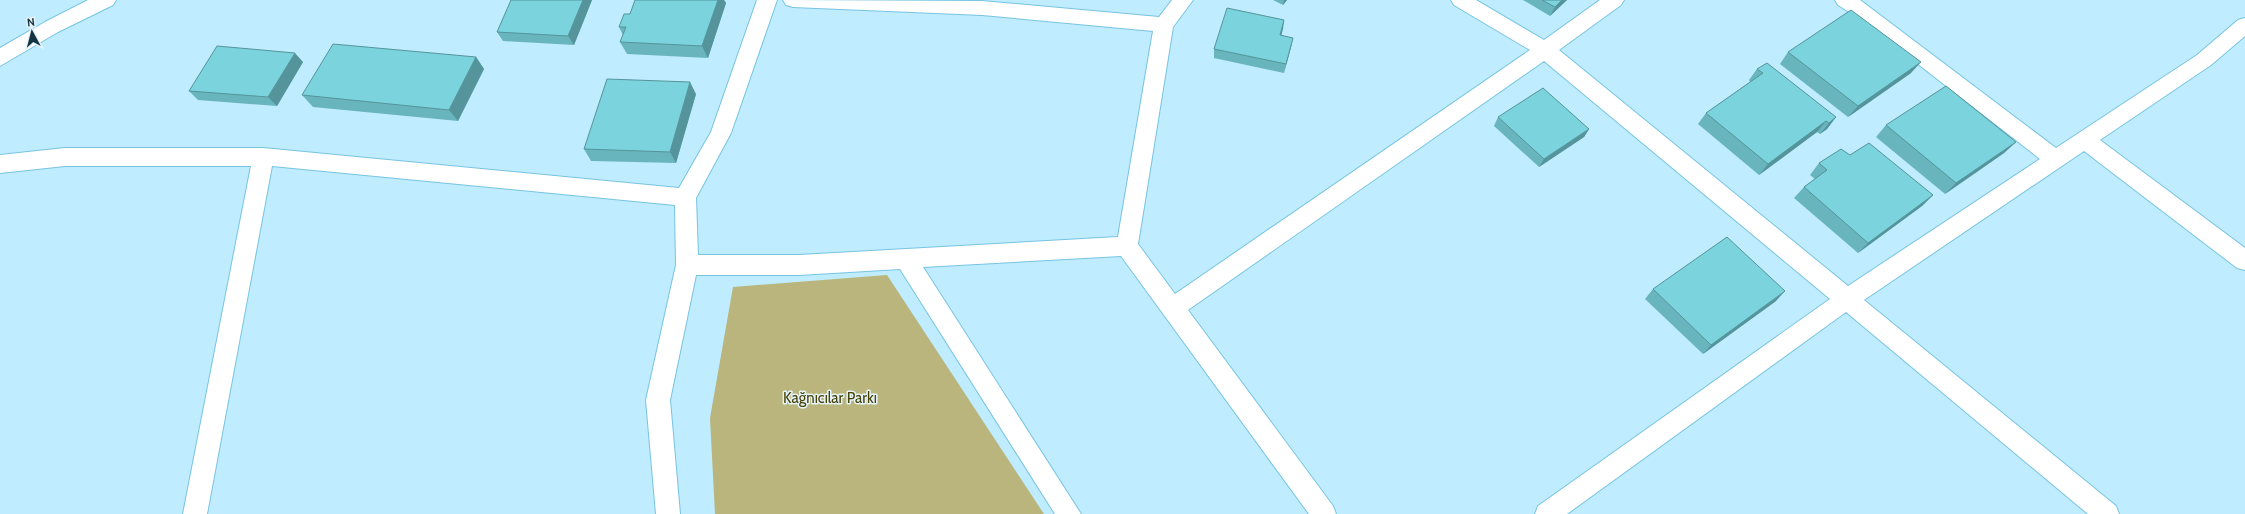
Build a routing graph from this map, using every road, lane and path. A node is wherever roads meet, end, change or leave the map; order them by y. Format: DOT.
graph roads {
  1 [pos="106,0"];
  2 [pos="767,0"];
  3 [pos="793,0"];
  4 [pos="1183,0"];
  5 [pos="1460,0"];
  6 [pos="1614,0"];
  7 [pos="1845,0"];
  8 [pos="1164,25"];
  9 [pos="2245,25"];
  10 [pos="1545,50"];
  11 [pos="0,58"];
  12 [pos="2086,140"];
  13 [pos="264,158"];
  14 [pos="2055,159"];
  15 [pos="0,164"];
  16 [pos="685,197"];
  17 [pos="1127,246"];
  18 [pos="906,259"];
  19 [pos="2245,261"];
  20 [pos="687,265"];
  21 [pos="1847,299"];
  22 [pos="1173,308"];
  23 [pos="195,514"];
  24 [pos="668,514"];
  25 [pos="1069,514"];
  26 [pos="1324,514"];
  27 [pos="1547,514"];
  28 [pos="2107,514"];
  1 -- 11 [label="street"];
  2 -- 16 [label="street"];
  3 -- 8 [label="street"];
  4 -- 8 [label="street"];
  5 -- 10 [label="street"];
  6 -- 10 [label="street"];
  7 -- 14 [label="street"];
  8 -- 17 [label="street"];
  9 -- 12 [label="street"];
  10 -- 21 [label="street"];
  10 -- 22 [label="street"];
  12 -- 14 [label="street"];
  12 -- 19 [label="street"];
  13 -- 15 [label="street"];
  13 -- 16 [label="street"];
  13 -- 23 [label="street"];
  14 -- 21 [label="street"];
  16 -- 20 [label="street"];
  17 -- 18 [label="street"];
  17 -- 22 [label="street"];
  18 -- 20 [label="street"];
  18 -- 25 [label="street"];
  20 -- 24 [label="street"];
  21 -- 27 [label="street"];
  21 -- 28 [label="street"];
  22 -- 26 [label="street"];
}
